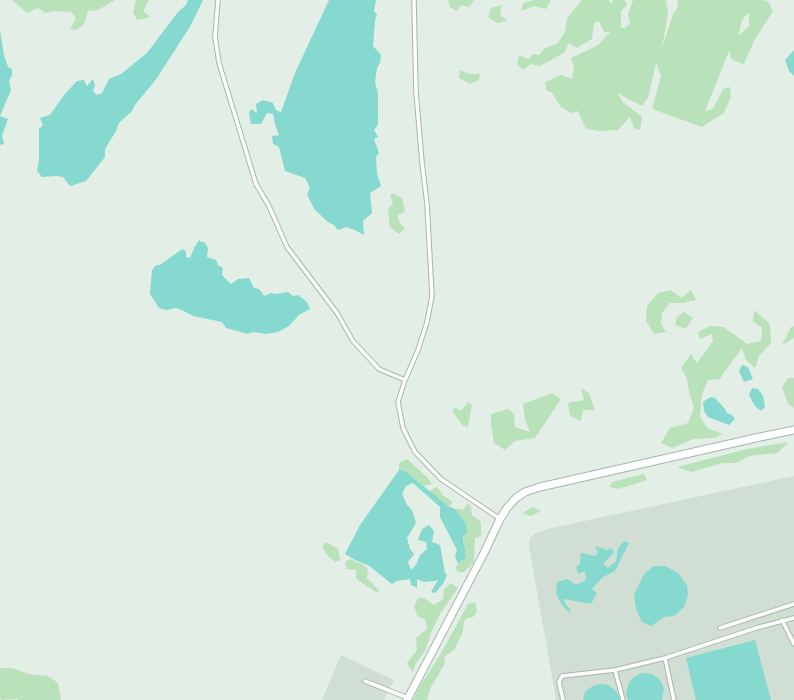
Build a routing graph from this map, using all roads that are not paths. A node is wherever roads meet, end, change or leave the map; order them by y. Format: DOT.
graph roads {
  1 [pos="218,0"];
  2 [pos="414,0"];
  3 [pos="405,380"];
  4 [pos="794,430"];
  5 [pos="500,519"];
  6 [pos="794,604"];
  7 [pos="794,618"];
  8 [pos="782,620"];
  9 [pos="720,628"];
  10 [pos="794,644"];
  11 [pos="665,658"];
  12 [pos="616,670"];
  13 [pos="365,681"];
  14 [pos="408,699"];
  15 [pos="563,700"];
  16 [pos="623,700"];
  17 [pos="674,700"];
  1 -- 3 [label="lane"];
  2 -- 3 [label="lane"];
  3 -- 5 [label="lane"];
  4 -- 5 [label="street"];
  5 -- 14 [label="street"];
  6 -- 9 [label="lane"];
  7 -- 8 [label="lane"];
  8 -- 10 [label="lane"];
  8 -- 11 [label="lane"];
  11 -- 12 [label="lane"];
  11 -- 17 [label="lane"];
  12 -- 15 [label="lane"];
  12 -- 16 [label="lane"];
  13 -- 14 [label="lane"];
}
